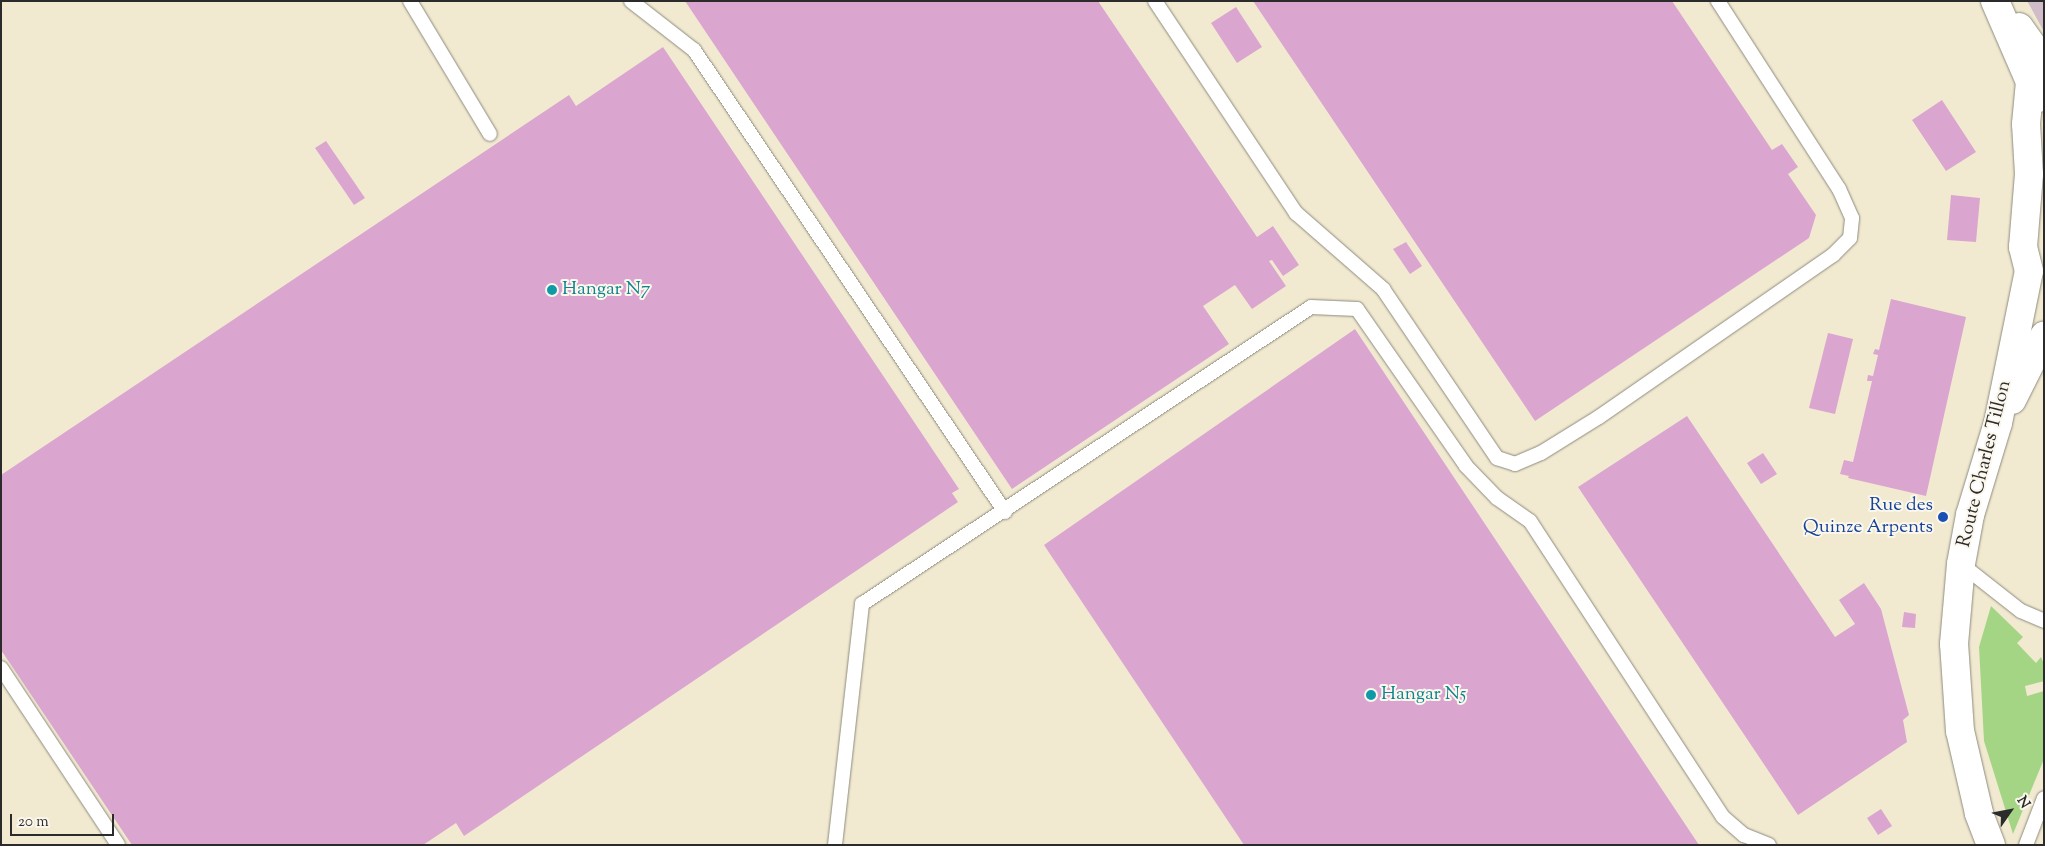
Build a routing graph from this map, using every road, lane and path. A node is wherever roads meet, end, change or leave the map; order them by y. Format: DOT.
graph roads {
  1 [pos="410,1"];
  2 [pos="631,1"];
  3 [pos="1155,1"];
  4 [pos="1718,1"];
  5 [pos="1994,1"];
  6 [pos="2001,1"];
  7 [pos="2037,72"];
  8 [pos="2044,113"];
  9 [pos="490,134"];
  10 [pos="2039,260"];
  11 [pos="2044,336"];
  12 [pos="1998,423"];
  13 [pos="1005,512"];
  14 [pos="1961,564"];
  15 [pos="2044,621"];
  16 [pos="1,668"];
  17 [pos="2044,798"];
  18 [pos="118,845"];
  19 [pos="835,845"];
  20 [pos="1769,845"];
  21 [pos="1991,845"];
  22 [pos="2026,845"];
  1 -- 9 [label="lane"];
  2 -- 13 [label="lane"];
  3 -- 4 [label="lane"];
  5 -- 7 [label="main road"];
  6 -- 7 [label="main road"];
  7 -- 8 [label="main road"];
  7 -- 10 [label="main road, Route Charles Tillon"];
  10 -- 12 [label="main road, Route Charles Tillon"];
  11 -- 12 [label="main road"];
  12 -- 14 [label="main road, Route Charles Tillon"];
  13 -- 19 [label="lane"];
  13 -- 20 [label="lane"];
  14 -- 15 [label="lane"];
  14 -- 21 [label="main road, Route Charles Tillon"];
  16 -- 18 [label="lane"];
  17 -- 22 [label="lane"];
}
